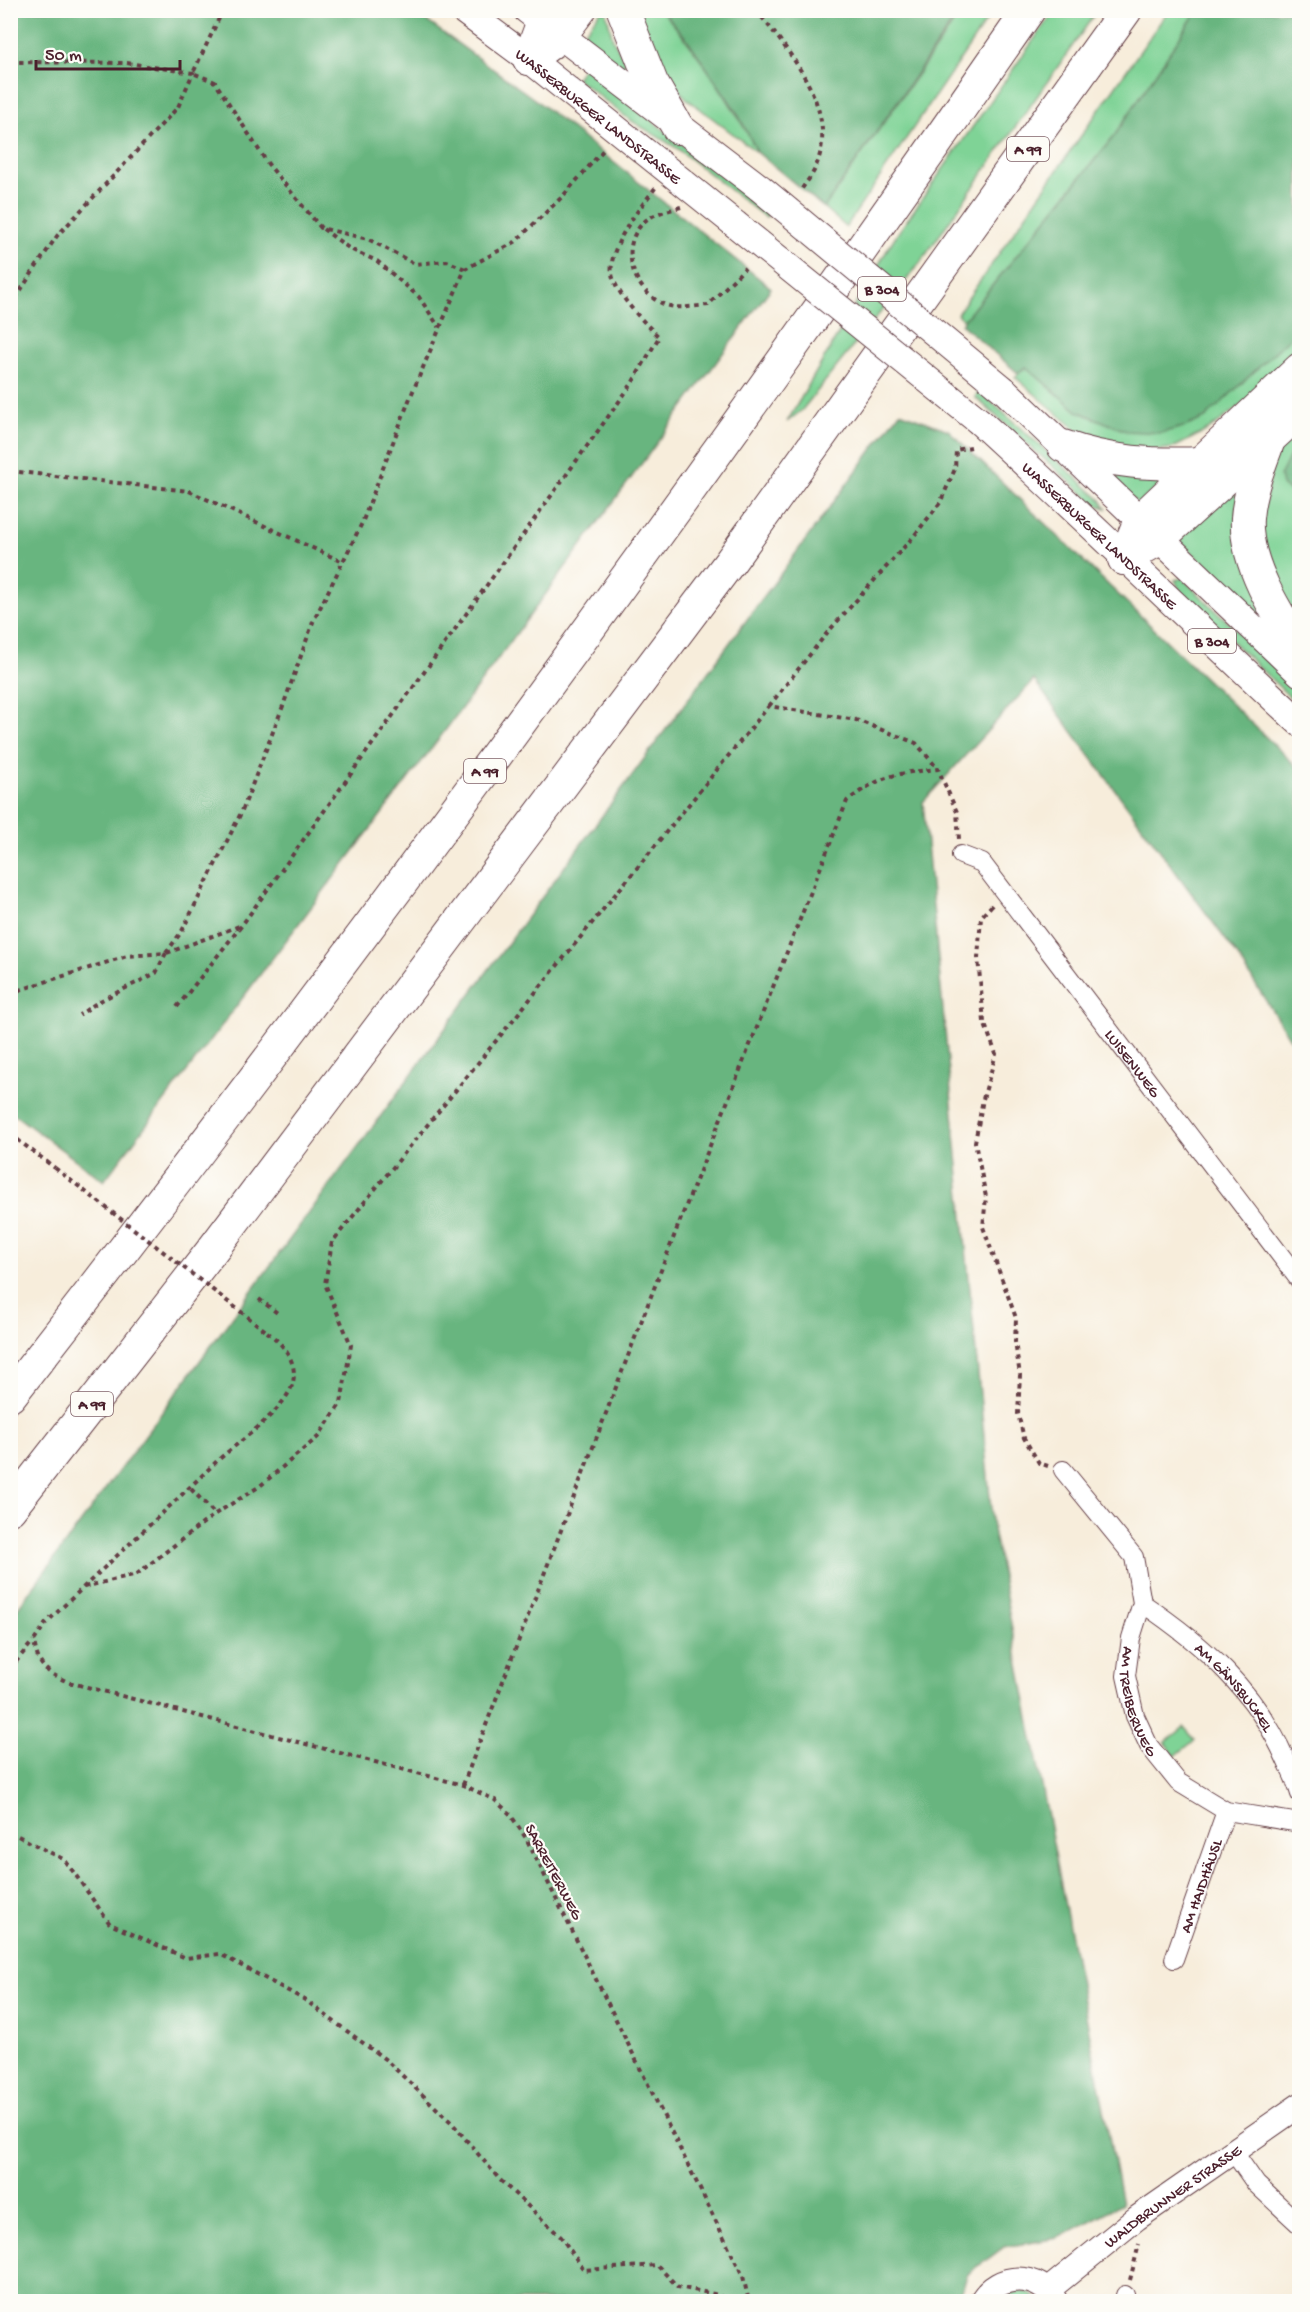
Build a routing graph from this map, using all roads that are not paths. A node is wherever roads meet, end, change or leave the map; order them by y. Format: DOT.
graph roads {
  1 [pos="463,10"];
  2 [pos="580,10"];
  3 [pos="624,10"];
  4 [pos="1029,10"];
  5 [pos="1126,10"];
  6 [pos="544,19"];
  7 [pos="529,59"];
  8 [pos="678,128"];
  9 [pos="1299,369"];
  10 [pos="1299,411"];
  11 [pos="1271,436"];
  12 [pos="1064,446"];
  13 [pos="1203,463"];
  14 [pos="1149,530"];
  15 [pos="1124,559"];
  16 [pos="1299,649"];
  17 [pos="1299,673"];
  18 [pos="1299,723"];
  19 [pos="961,855"];
  20 [pos="1299,1281"];
  21 [pos="10,1396"];
  22 [pos="1063,1470"];
  23 [pos="10,1509"];
  24 [pos="1142,1603"];
  25 [pos="1299,1794"];
  26 [pos="1226,1811"];
  27 [pos="1299,1823"];
  28 [pos="1174,1959"];
  29 [pos="1299,2106"];
  30 [pos="1233,2151"];
  31 [pos="1299,2225"];
  32 [pos="1052,2296"];
  33 [pos="981,2301"];
  1 -- 7 [label="main road, WASSERBURGER LANDSTRASSE / B 304"];
  2 -- 6 [label="highway"];
  3 -- 8 [label="highway"];
  4 -- 21 [label="highway, A 99"];
  5 -- 23 [label="highway, A 99"];
  6 -- 7 [label="highway"];
  6 -- 8 [label="main road, B 304"];
  7 -- 15 [label="main road, WASSERBURGER LANDSTRASSE / B 304, bridge"];
  8 -- 12 [label="main road, B 304, bridge"];
  9 -- 13 [label="highway"];
  10 -- 11 [label="highway"];
  11 -- 14 [label="highway"];
  11 -- 16 [label="highway"];
  12 -- 13 [label="highway"];
  12 -- 14 [label="main road, B 304"];
  13 -- 14 [label="highway"];
  14 -- 15 [label="highway"];
  14 -- 17 [label="main road, B 304"];
  15 -- 18 [label="main road, WASSERBURGER LANDSTRASSE / B 304"];
  19 -- 20 [label="street, LUISENWEG"];
  22 -- 24 [label="street, AM TREIBERWEG"];
  24 -- 25 [label="street, AM GÄNSBUCKEL"];
  24 -- 26 [label="street, AM TREIBERWEG"];
  26 -- 27 [label="street, AM TREIBERWEG"];
  26 -- 28 [label="street, AM HAIDHÄUSL"];
  29 -- 30 [label="street, WALDBRUNNER STRASSE"];
  30 -- 31 [label="street"];
  30 -- 32 [label="street, WALDBRUNNER STRASSE"];
  32 -- 33 [label="street"];
}
